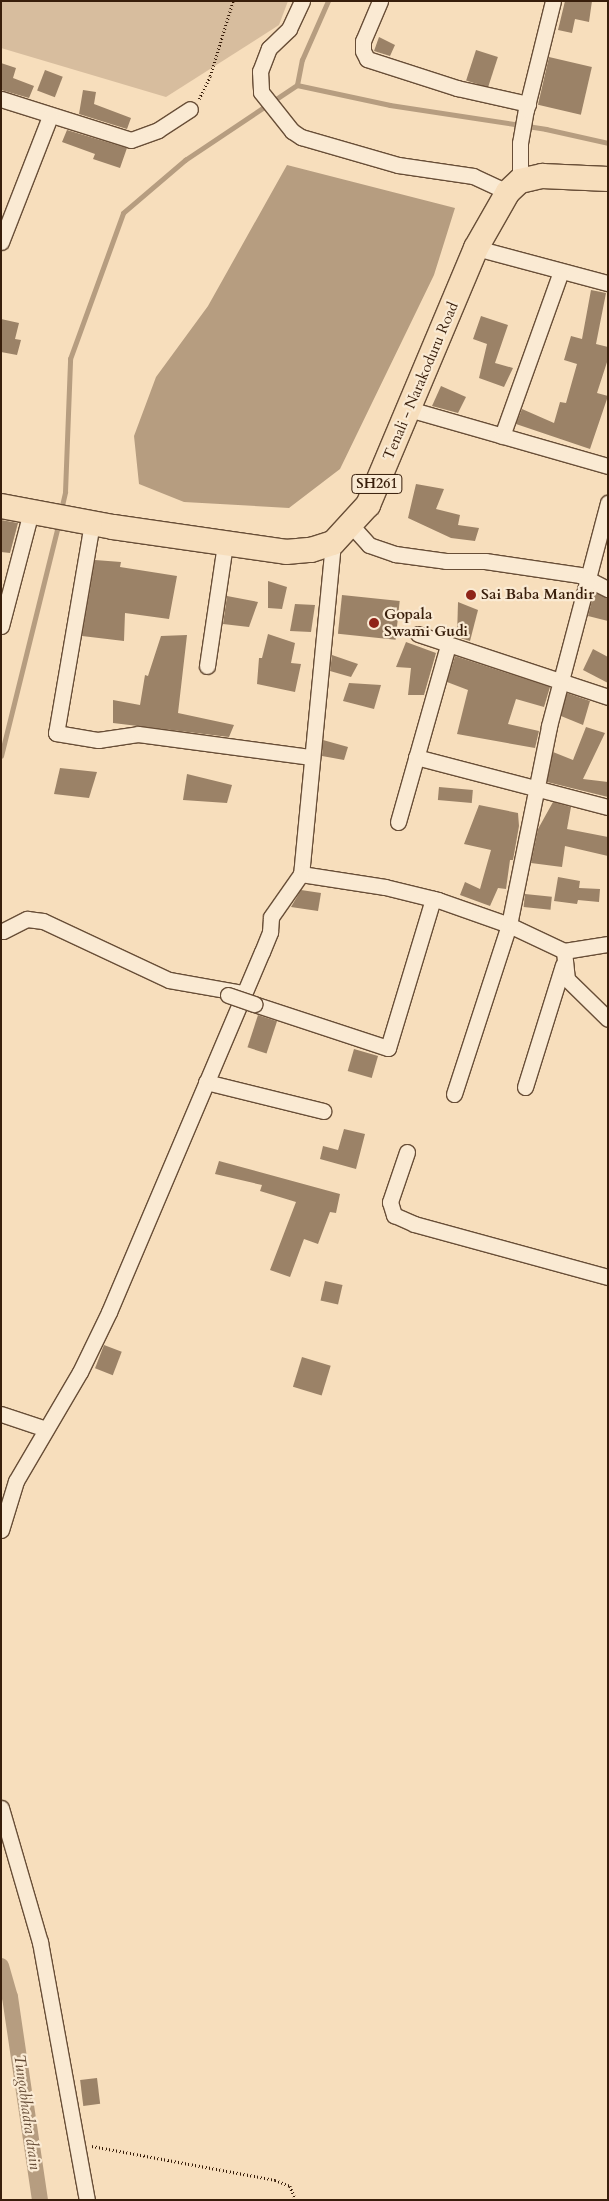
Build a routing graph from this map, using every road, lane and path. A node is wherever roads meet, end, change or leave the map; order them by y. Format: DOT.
graph roads {
  1 [pos="233,1"];
  2 [pos="302,1"];
  3 [pos="380,1"];
  4 [pos="553,1"];
  5 [pos="1,99"];
  6 [pos="527,107"];
  7 [pos="190,109"];
  8 [pos="50,116"];
  9 [pos="608,180"];
  10 [pos="514,187"];
  11 [pos="1,242"];
  12 [pos="476,248"];
  13 [pos="561,271"];
  14 [pos="608,283"];
  15 [pos="409,409"];
  16 [pos="502,436"];
  17 [pos="608,466"];
  18 [pos="608,503"];
  19 [pos="1,506"];
  20 [pos="38,513"];
  21 [pos="84,522"];
  22 [pos="351,525"];
  23 [pos="333,543"];
  24 [pos="225,544"];
  25 [pos="589,582"];
  26 [pos="608,589"];
  27 [pos="1,626"];
  28 [pos="418,634"];
  29 [pos="448,645"];
  30 [pos="207,666"];
  31 [pos="561,682"];
  32 [pos="608,697"];
  33 [pos="311,757"];
  34 [pos="416,757"];
  35 [pos="536,787"];
  36 [pos="608,807"];
  37 [pos="398,822"];
  38 [pos="301,874"];
  39 [pos="433,899"];
  40 [pos="509,925"];
  41 [pos="3,931"];
  42 [pos="608,944"];
  43 [pos="564,955"];
  44 [pos="210,989"];
  45 [pos="249,999"];
  46 [pos="608,1019"];
  47 [pos="206,1082"];
  48 [pos="525,1087"];
  49 [pos="454,1094"];
  50 [pos="322,1111"];
  51 [pos="407,1152"];
  52 [pos="608,1277"];
  53 [pos="1,1414"];
  54 [pos="46,1429"];
  55 [pos="1,1530"];
  56 [pos="1,1808"];
  57 [pos="77,2144"];
  58 [pos="87,2200"];
  59 [pos="296,2200"];
  1 -- 7 [label="path"];
  2 -- 10 [label="street"];
  3 -- 6 [label="street"];
  4 -- 6 [label="street"];
  5 -- 8 [label="street"];
  6 -- 10 [label="street"];
  7 -- 8 [label="street"];
  8 -- 11 [label="street"];
  9 -- 10 [label="main road"];
  10 -- 12 [label="main road, Tenali - Narakoduru Road / SH261"];
  12 -- 13 [label="street"];
  12 -- 15 [label="main road, Tenali - Narakoduru Road / SH261"];
  13 -- 14 [label="street"];
  13 -- 16 [label="street"];
  15 -- 16 [label="street"];
  15 -- 22 [label="main road, Tenali - Narakoduru Road / SH261"];
  16 -- 17 [label="street"];
  18 -- 25 [label="street"];
  19 -- 20 [label="main road, Tenali - Narakoduru Road / SH261"];
  20 -- 21 [label="main road, Tenali - Narakoduru Road / SH261"];
  20 -- 27 [label="street"];
  21 -- 24 [label="main road, Tenali - Narakoduru Road / SH261"];
  21 -- 33 [label="street"];
  22 -- 23 [label="main road, Tenali - Narakoduru Road / SH261"];
  22 -- 25 [label="street"];
  23 -- 24 [label="main road, Tenali - Narakoduru Road / SH261"];
  23 -- 33 [label="street"];
  24 -- 30 [label="street"];
  25 -- 26 [label="street"];
  25 -- 31 [label="street"];
  28 -- 29 [label="street"];
  29 -- 31 [label="street"];
  29 -- 34 [label="street"];
  31 -- 32 [label="street"];
  31 -- 35 [label="street"];
  33 -- 38 [label="street"];
  34 -- 35 [label="street"];
  34 -- 37 [label="street"];
  35 -- 36 [label="street"];
  35 -- 40 [label="street"];
  38 -- 39 [label="street"];
  38 -- 45 [label="street"];
  39 -- 40 [label="street"];
  39 -- 45 [label="street"];
  40 -- 43 [label="street"];
  40 -- 49 [label="street"];
  41 -- 44 [label="street"];
  42 -- 43 [label="street"];
  43 -- 46 [label="street"];
  43 -- 48 [label="street"];
  44 -- 45 [label="street"];
  44 -- 45 [label="street, bridge"];
  45 -- 47 [label="street"];
  47 -- 50 [label="street"];
  47 -- 54 [label="street"];
  51 -- 52 [label="street"];
  53 -- 54 [label="street"];
  54 -- 55 [label="street"];
  56 -- 57 [label="street"];
  57 -- 58 [label="street"];
  57 -- 59 [label="path"];
}
